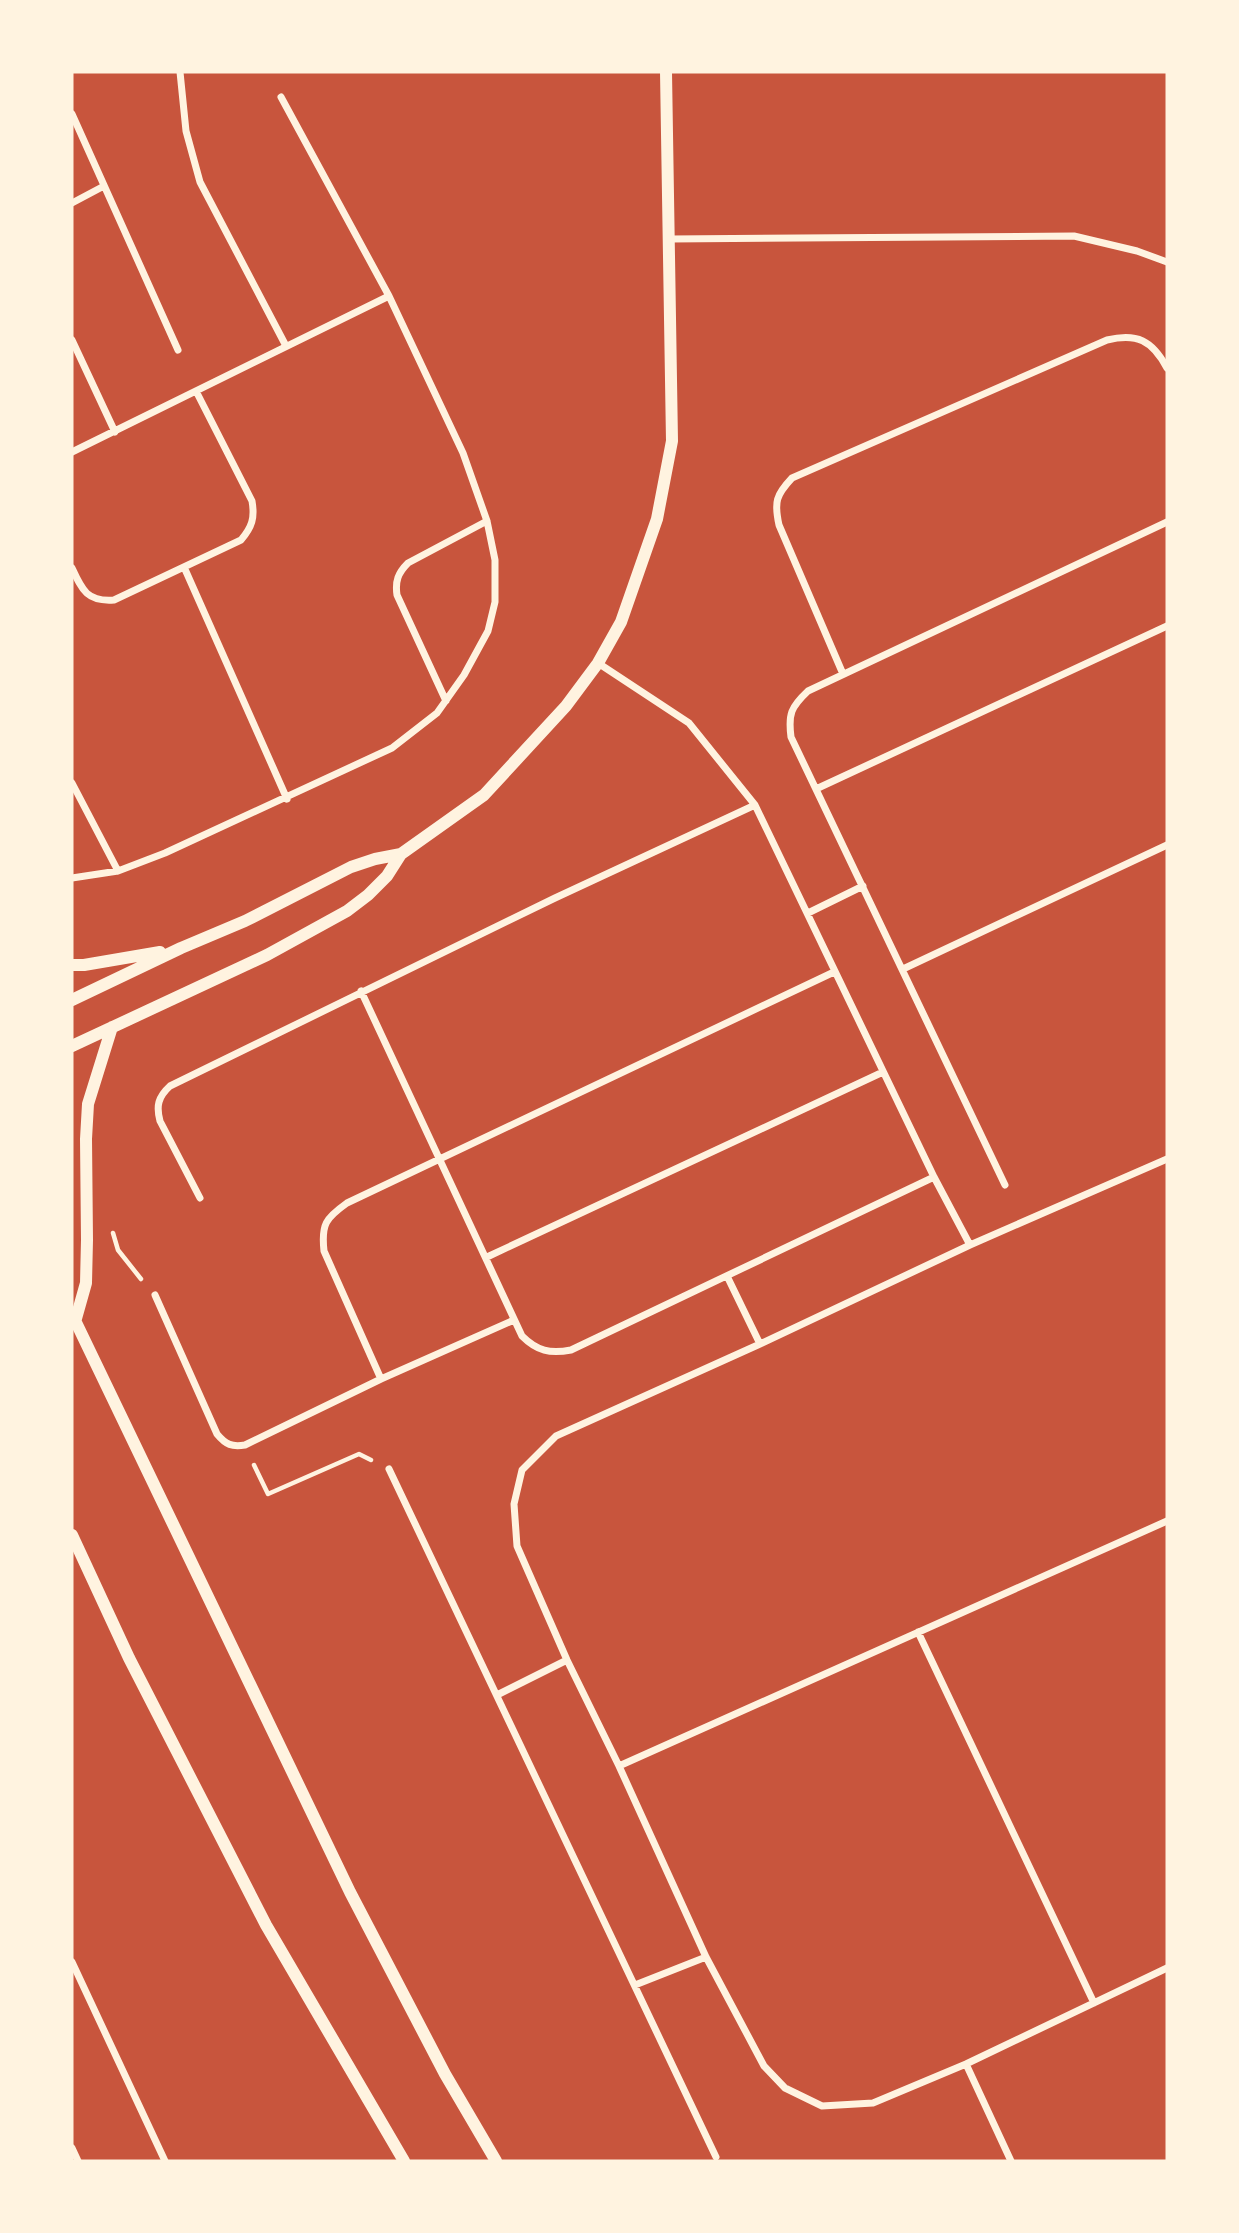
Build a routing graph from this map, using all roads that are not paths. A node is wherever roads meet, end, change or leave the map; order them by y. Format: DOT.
graph roads {
  1 [pos="180,72"];
  2 [pos="667,72"];
  3 [pos="281,97"];
  4 [pos="72,114"];
  5 [pos="104,186"];
  6 [pos="72,203"];
  7 [pos="670,239"];
  8 [pos="1167,262"];
  9 [pos="389,296"];
  10 [pos="72,340"];
  11 [pos="286,346"];
  12 [pos="178,350"];
  13 [pos="1167,368"];
  14 [pos="196,391"];
  15 [pos="115,432"];
  16 [pos="72,453"];
  17 [pos="487,521"];
  18 [pos="1167,522"];
  19 [pos="184,567"];
  20 [pos="72,568"];
  21 [pos="1167,626"];
  22 [pos="598,663"];
  23 [pos="843,674"];
  24 [pos="446,701"];
  25 [pos="72,783"];
  26 [pos="816,789"];
  27 [pos="287,799"];
  28 [pos="755,805"];
  29 [pos="1167,845"];
  30 [pos="401,854"];
  31 [pos="118,871"];
  32 [pos="72,878"];
  33 [pos="863,886"];
  34 [pos="808,913"];
  35 [pos="181,948"];
  36 [pos="72,965"];
  37 [pos="903,969"];
  38 [pos="834,972"];
  39 [pos="361,991"];
  40 [pos="72,1000"];
  41 [pos="112,1027"];
  42 [pos="72,1046"];
  43 [pos="883,1072"];
  44 [pos="441,1159"];
  45 [pos="1167,1159"];
  46 [pos="933,1177"];
  47 [pos="1005,1185"];
  48 [pos="200,1198"];
  49 [pos="970,1245"];
  50 [pos="487,1257"];
  51 [pos="727,1276"];
  52 [pos="155,1295"];
  53 [pos="74,1318"];
  54 [pos="514,1320"];
  55 [pos="760,1344"];
  56 [pos="381,1379"];
  57 [pos="390,1469"];
  58 [pos="1167,1521"];
  59 [pos="72,1535"];
  60 [pos="918,1632"];
  61 [pos="567,1660"];
  62 [pos="497,1695"];
  63 [pos="619,1766"];
  64 [pos="706,1957"];
  65 [pos="72,1962"];
  66 [pos="1167,1968"];
  67 [pos="635,1985"];
  68 [pos="1094,2003"];
  69 [pos="966,2064"];
  70 [pos="72,2148"];
  71 [pos="716,2157"];
  72 [pos="78,2161"];
  73 [pos="165,2161"];
  74 [pos="404,2161"];
  75 [pos="496,2161"];
  76 [pos="1011,2161"];
  1 -- 11 [label="street"];
  2 -- 7 [label="street"];
  3 -- 9 [label="street"];
  4 -- 5 [label="street"];
  5 -- 6 [label="street"];
  5 -- 12 [label="street"];
  7 -- 8 [label="street"];
  7 -- 22 [label="street"];
  9 -- 11 [label="street"];
  9 -- 17 [label="street"];
  10 -- 15 [label="street"];
  11 -- 14 [label="street"];
  13 -- 23 [label="street"];
  14 -- 15 [label="street"];
  14 -- 19 [label="street"];
  15 -- 16 [label="street"];
  17 -- 24 [label="street"];
  17 -- 24 [label="street"];
  18 -- 23 [label="street"];
  19 -- 20 [label="street"];
  19 -- 27 [label="street"];
  21 -- 26 [label="street"];
  22 -- 28 [label="street"];
  22 -- 30 [label="street"];
  23 -- 26 [label="street"];
  24 -- 27 [label="street"];
  25 -- 31 [label="street"];
  26 -- 33 [label="street"];
  27 -- 31 [label="street"];
  28 -- 34 [label="street"];
  28 -- 39 [label="street"];
  29 -- 37 [label="street"];
  30 -- 35 [label="street"];
  30 -- 41 [label="street"];
  31 -- 32 [label="street"];
  33 -- 34 [label="street"];
  33 -- 37 [label="street"];
  34 -- 38 [label="street"];
  35 -- 36 [label="street"];
  35 -- 40 [label="street"];
  37 -- 47 [label="street"];
  38 -- 43 [label="street"];
  38 -- 44 [label="street"];
  39 -- 44 [label="street"];
  39 -- 48 [label="street"];
  41 -- 42 [label="street"];
  41 -- 53 [label="street"];
  43 -- 46 [label="street"];
  43 -- 50 [label="street"];
  44 -- 50 [label="street"];
  44 -- 56 [label="street"];
  45 -- 49 [label="street"];
  46 -- 49 [label="street"];
  46 -- 51 [label="street"];
  49 -- 55 [label="street"];
  50 -- 54 [label="street"];
  51 -- 54 [label="street"];
  51 -- 55 [label="street"];
  52 -- 56 [label="street"];
  53 -- 75 [label="street"];
  54 -- 56 [label="street"];
  55 -- 61 [label="street"];
  57 -- 62 [label="street"];
  58 -- 60 [label="street"];
  59 -- 74 [label="street"];
  60 -- 63 [label="street"];
  60 -- 68 [label="street"];
  61 -- 62 [label="street"];
  61 -- 63 [label="street"];
  62 -- 67 [label="street"];
  63 -- 64 [label="street"];
  64 -- 67 [label="street"];
  64 -- 69 [label="street"];
  65 -- 73 [label="street"];
  66 -- 68 [label="street"];
  67 -- 71 [label="street"];
  68 -- 69 [label="street"];
  69 -- 76 [label="street"];
  70 -- 72 [label="street"];
}
